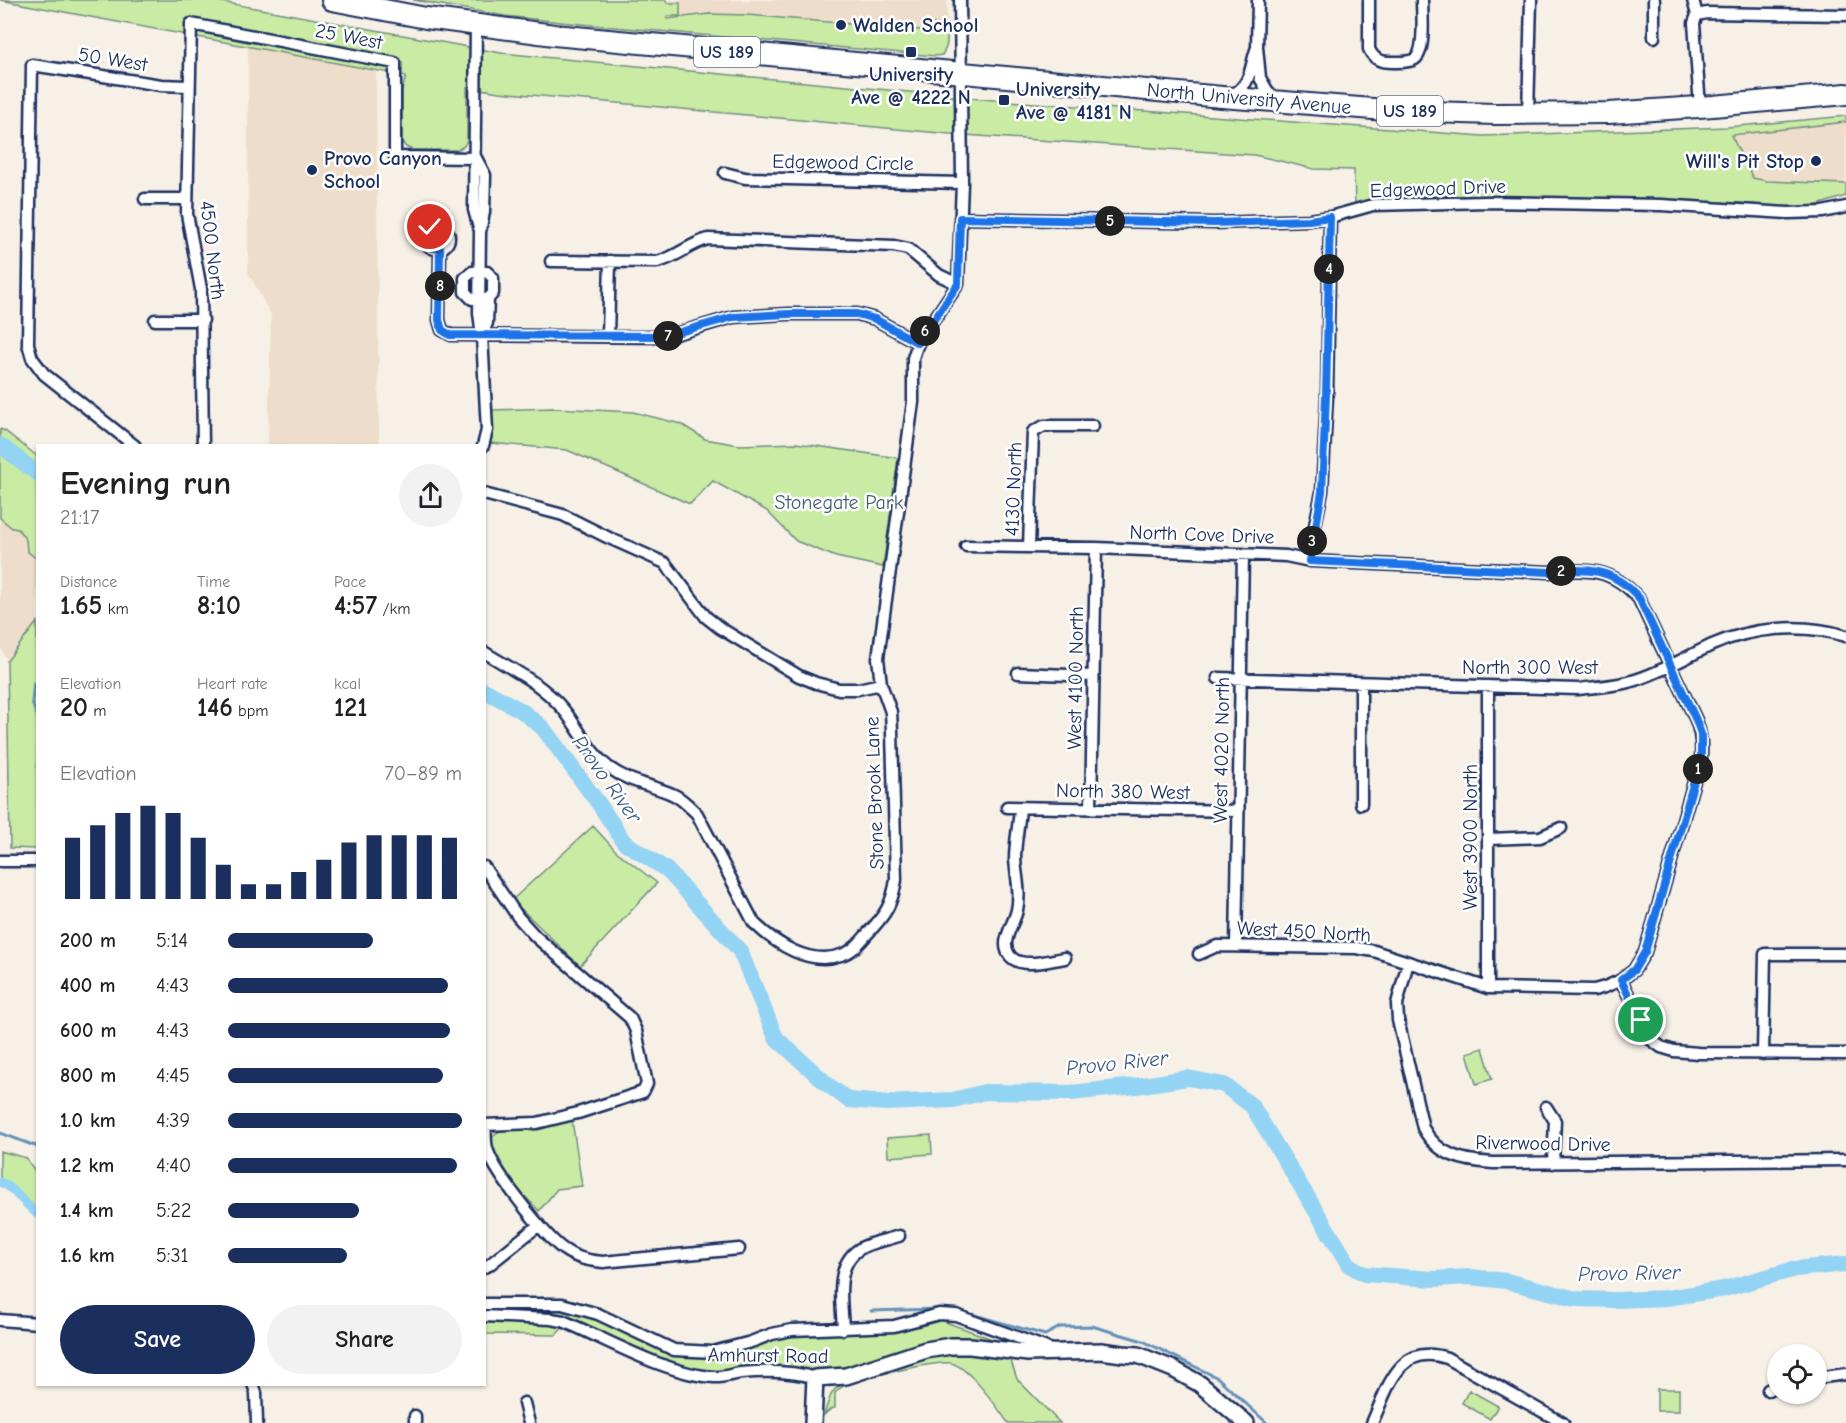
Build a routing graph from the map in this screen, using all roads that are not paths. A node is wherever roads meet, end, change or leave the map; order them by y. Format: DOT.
graph roads {
  1 [pos="332,0"];
  2 [pos="960,0"];
  3 [pos="1258,0"];
  4 [pos="1369,0"];
  5 [pos="1422,0"];
  6 [pos="1531,0"];
  7 [pos="1654,0"];
  8 [pos="1693,0"];
  9 [pos="1697,15"];
  10 [pos="1846,15"];
  11 [pos="190,24"];
  12 [pos="476,25"];
  13 [pos="1654,37"];
  14 [pos="1257,47"];
  15 [pos="961,73"];
  16 [pos="188,86"];
  17 [pos="1846,94"];
  18 [pos="1229,97"];
  19 [pos="1277,101"];
  20 [pos="1700,107"];
  21 [pos="1528,114"];
  22 [pos="476,158"];
  23 [pos="725,173"];
  24 [pos="962,183"];
  25 [pos="145,199"];
  26 [pos="187,199"];
  27 [pos="1846,207"];
  28 [pos="1330,217"];
  29 [pos="960,218"];
  30 [pos="440,249"];
  31 [pos="551,261"];
  32 [pos="610,261"];
  33 [pos="480,272"];
  34 [pos="958,284"];
  35 [pos="484,299"];
  36 [pos="154,320"];
  37 [pos="203,320"];
  38 [pos="482,336"];
  39 [pos="608,336"];
  40 [pos="918,343"];
  41 [pos="1093,426"];
  42 [pos="132,444"];
  43 [pos="203,444"];
  44 [pos="484,444"];
  45 [pos="486,495"];
  46 [pos="966,546"];
  47 [pos="1029,547"];
  48 [pos="1096,548"];
  49 [pos="1243,554"];
  50 [pos="1310,561"];
  51 [pos="1846,627"];
  52 [pos="1830,631"];
  53 [pos="1846,636"];
  54 [pos="486,653"];
  55 [pos="1671,666"];
  56 [pos="1018,673"];
  57 [pos="1093,676"];
  58 [pos="1218,678"];
  59 [pos="1241,679"];
  60 [pos="1361,683"];
  61 [pos="881,684"];
  62 [pos="1488,686"];
  63 [pos="1361,804"];
  64 [pos="1007,807"];
  65 [pos="1020,808"];
  66 [pos="1091,808"];
  67 [pos="1238,811"];
  68 [pos="1561,828"];
  69 [pos="1489,839"];
  70 [pos="0,861"];
  71 [pos="36,861"];
  72 [pos="486,870"];
  73 [pos="1236,946"];
  74 [pos="1199,954"];
  75 [pos="1846,954"];
  76 [pos="1065,958"];
  77 [pos="1408,962"];
  78 [pos="1621,980"];
  79 [pos="1488,988"];
  80 [pos="1763,1054"];
  81 [pos="1846,1054"];
  82 [pos="1546,1107"];
  83 [pos="486,1125"];
  84 [pos="486,1136"];
  85 [pos="1846,1160"];
  86 [pos="1553,1164"];
  87 [pos="539,1225"];
  88 [pos="898,1236"];
  89 [pos="739,1249"];
  90 [pos="486,1265"];
  91 [pos="486,1304"];
  92 [pos="486,1316"];
  93 [pos="0,1320"];
  94 [pos="36,1323"];
  95 [pos="843,1329"];
  96 [pos="1056,1351"];
  97 [pos="1846,1374"];
  98 [pos="1827,1377"];
  99 [pos="815,1378"];
  100 [pos="253,1386"];
  101 [pos="524,1403"];
  102 [pos="257,1423"];
  103 [pos="528,1423"];
  104 [pos="813,1423"];
  105 [pos="1246,1423"];
  106 [pos="1372,1423"];
  107 [pos="1563,1423"];
  1 -- 12 [label="highway, North University Avenue / US 189"];
  2 -- 15 [label="street"];
  3 -- 14 [label="street"];
  4 -- 5 [label="street"];
  6 -- 21 [label="street"];
  7 -- 13 [label="street"];
  8 -- 9 [label="street"];
  9 -- 10 [label="street"];
  9 -- 20 [label="street"];
  11 -- 16 [label="street, 4500 North"];
  11 -- 22 [label="street, 25 West"];
  12 -- 15 [label="highway, North University Avenue / US 189"];
  12 -- 22 [label="street"];
  14 -- 18 [label="street"];
  14 -- 19 [label="street"];
  15 -- 18 [label="highway, North University Avenue / US 189"];
  15 -- 24 [label="street"];
  16 -- 26 [label="street, 4500 North"];
  16 -- 42 [label="street, 50 West"];
  17 -- 20 [label="highway, North University Avenue / US 189"];
  18 -- 19 [label="highway, North University Avenue / US 189"];
  19 -- 21 [label="highway, North University Avenue / US 189"];
  20 -- 21 [label="highway, North University Avenue / US 189"];
  22 -- 33 [label="street"];
  23 -- 24 [label="street, Edgewood Circle"];
  24 -- 29 [label="street"];
  25 -- 26 [label="street"];
  26 -- 37 [label="street, 4500 North"];
  27 -- 28 [label="street, Edgewood Drive"];
  28 -- 29 [label="street, Edgewood Drive"];
  28 -- 50 [label="street"];
  29 -- 34 [label="street"];
  30 -- 38 [label="street"];
  31 -- 32 [label="street"];
  32 -- 34 [label="street"];
  32 -- 39 [label="street"];
  33 -- 35 [label="street"];
  33 -- 35 [label="street"];
  34 -- 40 [label="street"];
  35 -- 38 [label="street"];
  36 -- 37 [label="street"];
  37 -- 43 [label="street, 4500 North"];
  38 -- 39 [label="street"];
  38 -- 44 [label="street"];
  39 -- 40 [label="street"];
  40 -- 61 [label="street, Stone Brook Lane"];
  41 -- 47 [label="street, 4130 North"];
  45 -- 61 [label="street"];
  46 -- 47 [label="street, North Cove Drive"];
  47 -- 48 [label="street, North Cove Drive"];
  48 -- 49 [label="street, North Cove Drive"];
  48 -- 57 [label="street, West 4100 North"];
  49 -- 50 [label="street, North Cove Drive"];
  49 -- 59 [label="street, West 4020 North"];
  50 -- 55 [label="street, North Cove Drive"];
  51 -- 52 [label="street, North 300 West"];
  52 -- 53 [label="street, North 300 West"];
  52 -- 55 [label="street, North 300 West"];
  54 -- 61 [label="street, Stone Brook Lane"];
  55 -- 62 [label="street, North 300 West"];
  55 -- 78 [label="street, North Cove Drive"];
  56 -- 57 [label="street"];
  57 -- 66 [label="street, West 4100 North"];
  58 -- 59 [label="street, North 300 West"];
  59 -- 60 [label="street, North 300 West"];
  59 -- 67 [label="street, West 4020 North"];
  60 -- 62 [label="street, North 300 West"];
  60 -- 63 [label="street"];
  62 -- 69 [label="street, West 3900 North"];
  64 -- 65 [label="street, North 380 West"];
  65 -- 66 [label="street, North 380 West"];
  65 -- 76 [label="street"];
  66 -- 67 [label="street, North 380 West"];
  67 -- 73 [label="street, West 4020 North"];
  68 -- 69 [label="street"];
  69 -- 79 [label="street, West 3900 North"];
  70 -- 71 [label="street"];
  72 -- 83 [label="street"];
  73 -- 74 [label="street, West 450 North"];
  73 -- 77 [label="street, West 450 North"];
  75 -- 80 [label="street"];
  77 -- 79 [label="street, West 450 North"];
  77 -- 86 [label="street, Riverwood Drive"];
  78 -- 79 [label="street, West 450 North"];
  78 -- 80 [label="street"];
  80 -- 81 [label="street"];
  82 -- 86 [label="street"];
  84 -- 87 [label="street"];
  85 -- 86 [label="street, Riverwood Drive"];
  87 -- 89 [label="street"];
  87 -- 90 [label="street"];
  88 -- 95 [label="street"];
  91 -- 95 [label="street"];
  92 -- 99 [label="street, Amhurst Road"];
  93 -- 94 [label="street"];
  95 -- 96 [label="street"];
  96 -- 99 [label="street, Amhurst Road"];
  96 -- 105 [label="street, Amhurst Road"];
  97 -- 98 [label="street"];
  99 -- 104 [label="street"];
  100 -- 102 [label="street"];
  101 -- 103 [label="street"];
  106 -- 107 [label="street"];
}
